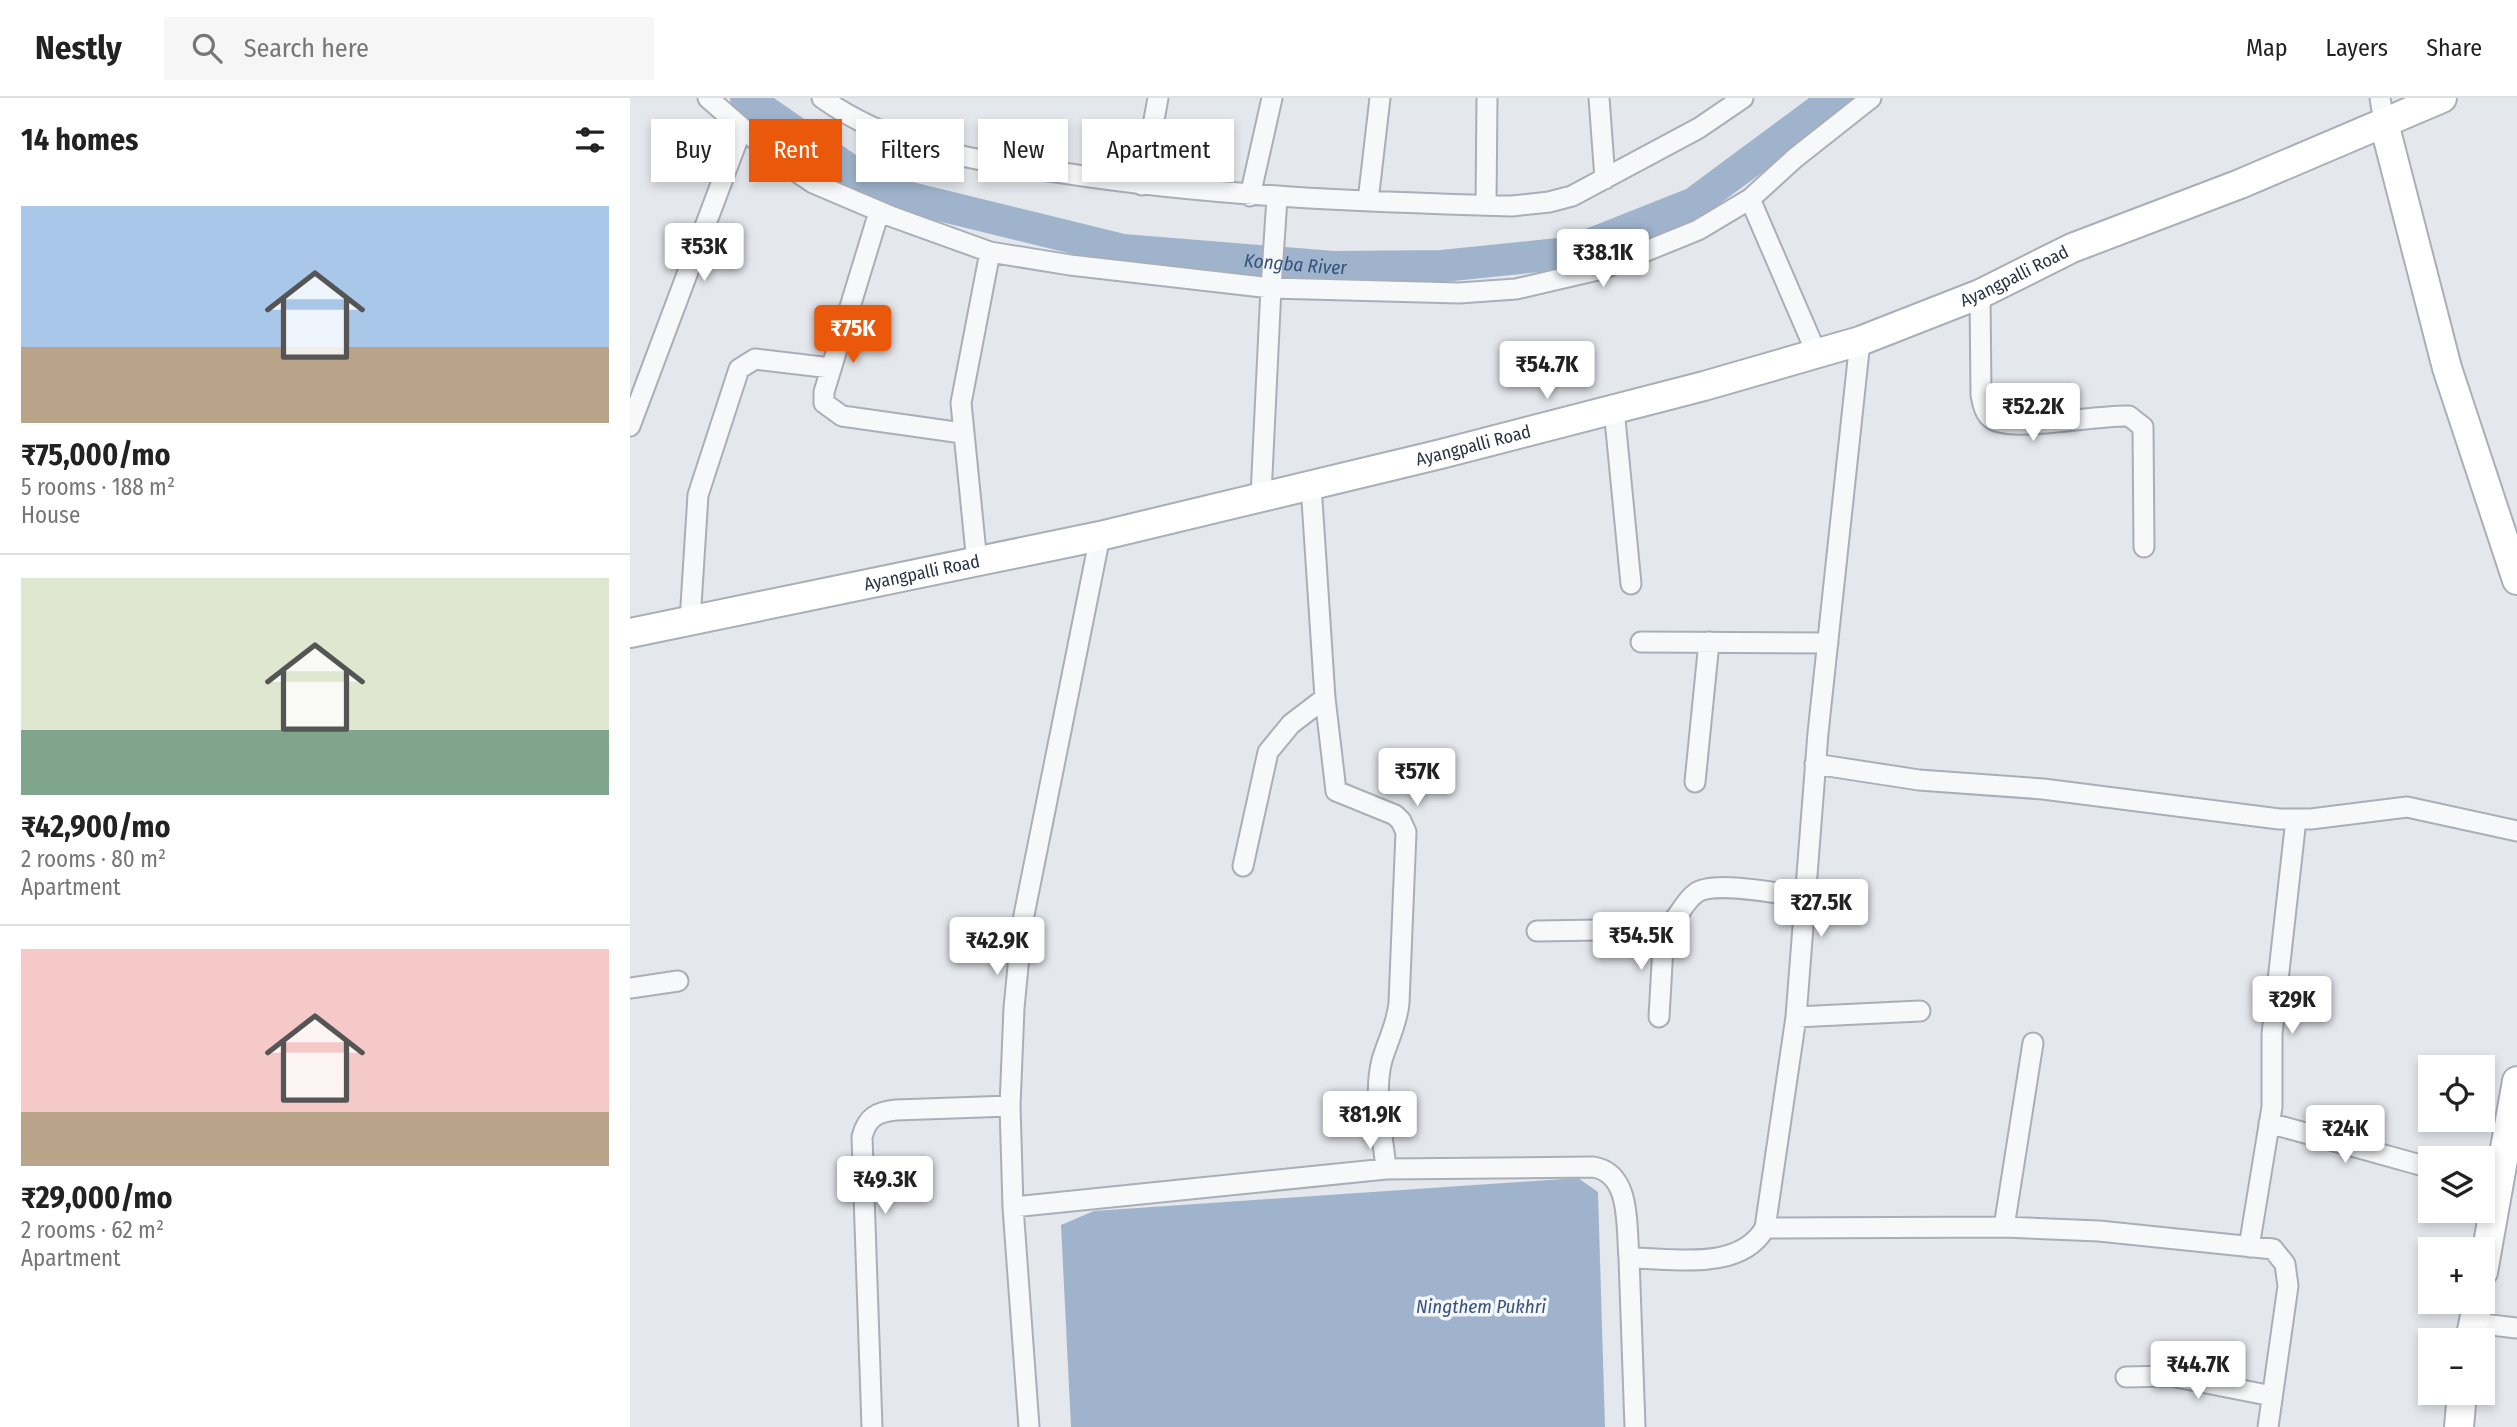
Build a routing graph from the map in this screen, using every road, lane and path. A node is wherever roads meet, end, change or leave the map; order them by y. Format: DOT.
graph roads {
  1 [pos="708,98"];
  2 [pos="822,98"];
  3 [pos="1158,98"];
  4 [pos="1272,98"];
  5 [pos="1380,98"];
  6 [pos="1487,98"];
  7 [pos="1599,98"];
  8 [pos="1744,98"];
  9 [pos="1871,98"];
  10 [pos="2442,98"];
  11 [pos="2382,111"];
  12 [pos="742,128"];
  13 [pos="1605,179"];
  14 [pos="1142,185"];
  15 [pos="1250,196"];
  16 [pos="1750,199"];
  17 [pos="1368,201"];
  18 [pos="1486,205"];
  19 [pos="1276,206"];
  20 [pos="879,212"];
  21 [pos="990,252"];
  22 [pos="1271,281"];
  23 [pos="1980,294"];
  24 [pos="1860,341"];
  25 [pos="1816,352"];
  26 [pos="831,368"];
  27 [pos="1614,409"];
  28 [pos="630,426"];
  29 [pos="962,433"];
  30 [pos="1311,485"];
  31 [pos="1261,495"];
  32 [pos="1100,536"];
  33 [pos="2144,547"];
  34 [pos="977,563"];
  35 [pos="2517,580"];
  36 [pos="1631,584"];
  37 [pos="690,621"];
  38 [pos="630,633"];
  39 [pos="1641,642"];
  40 [pos="1709,642"];
  41 [pos="1828,643"];
  42 [pos="1325,698"];
  43 [pos="1815,764"];
  44 [pos="1696,782"];
  45 [pos="2296,818"];
  46 [pos="2517,831"];
  47 [pos="1243,866"];
  48 [pos="1804,897"];
  49 [pos="1664,929"];
  50 [pos="1536,931"];
  51 [pos="678,981"];
  52 [pos="630,988"];
  53 [pos="1920,1011"];
  54 [pos="1659,1017"];
  55 [pos="1796,1017"];
  56 [pos="2033,1043"];
  57 [pos="2517,1082"];
  58 [pos="1010,1106"];
  59 [pos="2269,1123"];
  60 [pos="2418,1164"];
  61 [pos="2495,1168"];
  62 [pos="1386,1170"];
  63 [pos="1013,1207"];
  64 [pos="2004,1227"];
  65 [pos="1765,1228"];
  66 [pos="2249,1247"];
  67 [pos="1629,1258"];
  68 [pos="2474,1322"];
  69 [pos="2517,1328"];
  70 [pos="2126,1377"];
  71 [pos="2272,1396"];
  72 [pos="2461,1405"];
  73 [pos="872,1427"];
  74 [pos="1029,1427"];
  75 [pos="1634,1427"];
  76 [pos="2268,1427"];
  77 [pos="2459,1427"];
  1 -- 12 [label="street"];
  2 -- 14 [label="street"];
  3 -- 14 [label="street"];
  4 -- 15 [label="street"];
  5 -- 17 [label="street"];
  6 -- 18 [label="street"];
  7 -- 13 [label="street"];
  8 -- 13 [label="street"];
  9 -- 16 [label="street"];
  10 -- 11 [label="street, Ayangpalli Road"];
  11 -- 23 [label="street, Ayangpalli Road"];
  11 -- 35 [label="street"];
  12 -- 20 [label="street"];
  12 -- 28 [label="street"];
  13 -- 18 [label="street"];
  14 -- 15 [label="street"];
  15 -- 19 [label="street"];
  16 -- 22 [label="street"];
  16 -- 25 [label="street"];
  17 -- 18 [label="street"];
  17 -- 19 [label="street"];
  19 -- 22 [label="street"];
  20 -- 21 [label="street"];
  20 -- 26 [label="street"];
  21 -- 22 [label="street"];
  21 -- 29 [label="street"];
  22 -- 31 [label="street"];
  23 -- 24 [label="street, Ayangpalli Road"];
  23 -- 33 [label="street"];
  24 -- 25 [label="street, Ayangpalli Road"];
  24 -- 41 [label="street"];
  25 -- 27 [label="street, Ayangpalli Road"];
  26 -- 29 [label="street"];
  26 -- 37 [label="street"];
  27 -- 30 [label="street, Ayangpalli Road"];
  27 -- 36 [label="street"];
  29 -- 34 [label="street"];
  30 -- 31 [label="street, Ayangpalli Road"];
  30 -- 42 [label="street"];
  31 -- 32 [label="street, Ayangpalli Road"];
  32 -- 34 [label="street, Ayangpalli Road"];
  32 -- 58 [label="street"];
  34 -- 37 [label="street, Ayangpalli Road"];
  37 -- 38 [label="street, Ayangpalli Road"];
  39 -- 40 [label="street"];
  40 -- 41 [label="street"];
  40 -- 44 [label="street"];
  41 -- 43 [label="street"];
  42 -- 47 [label="street"];
  42 -- 62 [label="street"];
  43 -- 45 [label="street"];
  43 -- 48 [label="street"];
  45 -- 46 [label="street"];
  45 -- 59 [label="street"];
  48 -- 49 [label="street"];
  48 -- 55 [label="street"];
  49 -- 50 [label="street"];
  49 -- 54 [label="street"];
  51 -- 52 [label="street"];
  53 -- 55 [label="street"];
  55 -- 65 [label="street"];
  56 -- 64 [label="street"];
  57 -- 61 [label="street"];
  58 -- 63 [label="street"];
  58 -- 73 [label="street"];
  59 -- 60 [label="street"];
  59 -- 66 [label="street"];
  62 -- 63 [label="street"];
  62 -- 67 [label="street"];
  63 -- 74 [label="street"];
  64 -- 65 [label="street"];
  64 -- 66 [label="street"];
  65 -- 67 [label="street"];
  66 -- 71 [label="street"];
  67 -- 75 [label="street"];
  68 -- 69 [label="street"];
  70 -- 71 [label="street"];
  71 -- 76 [label="street"];
  72 -- 77 [label="street"];
}
